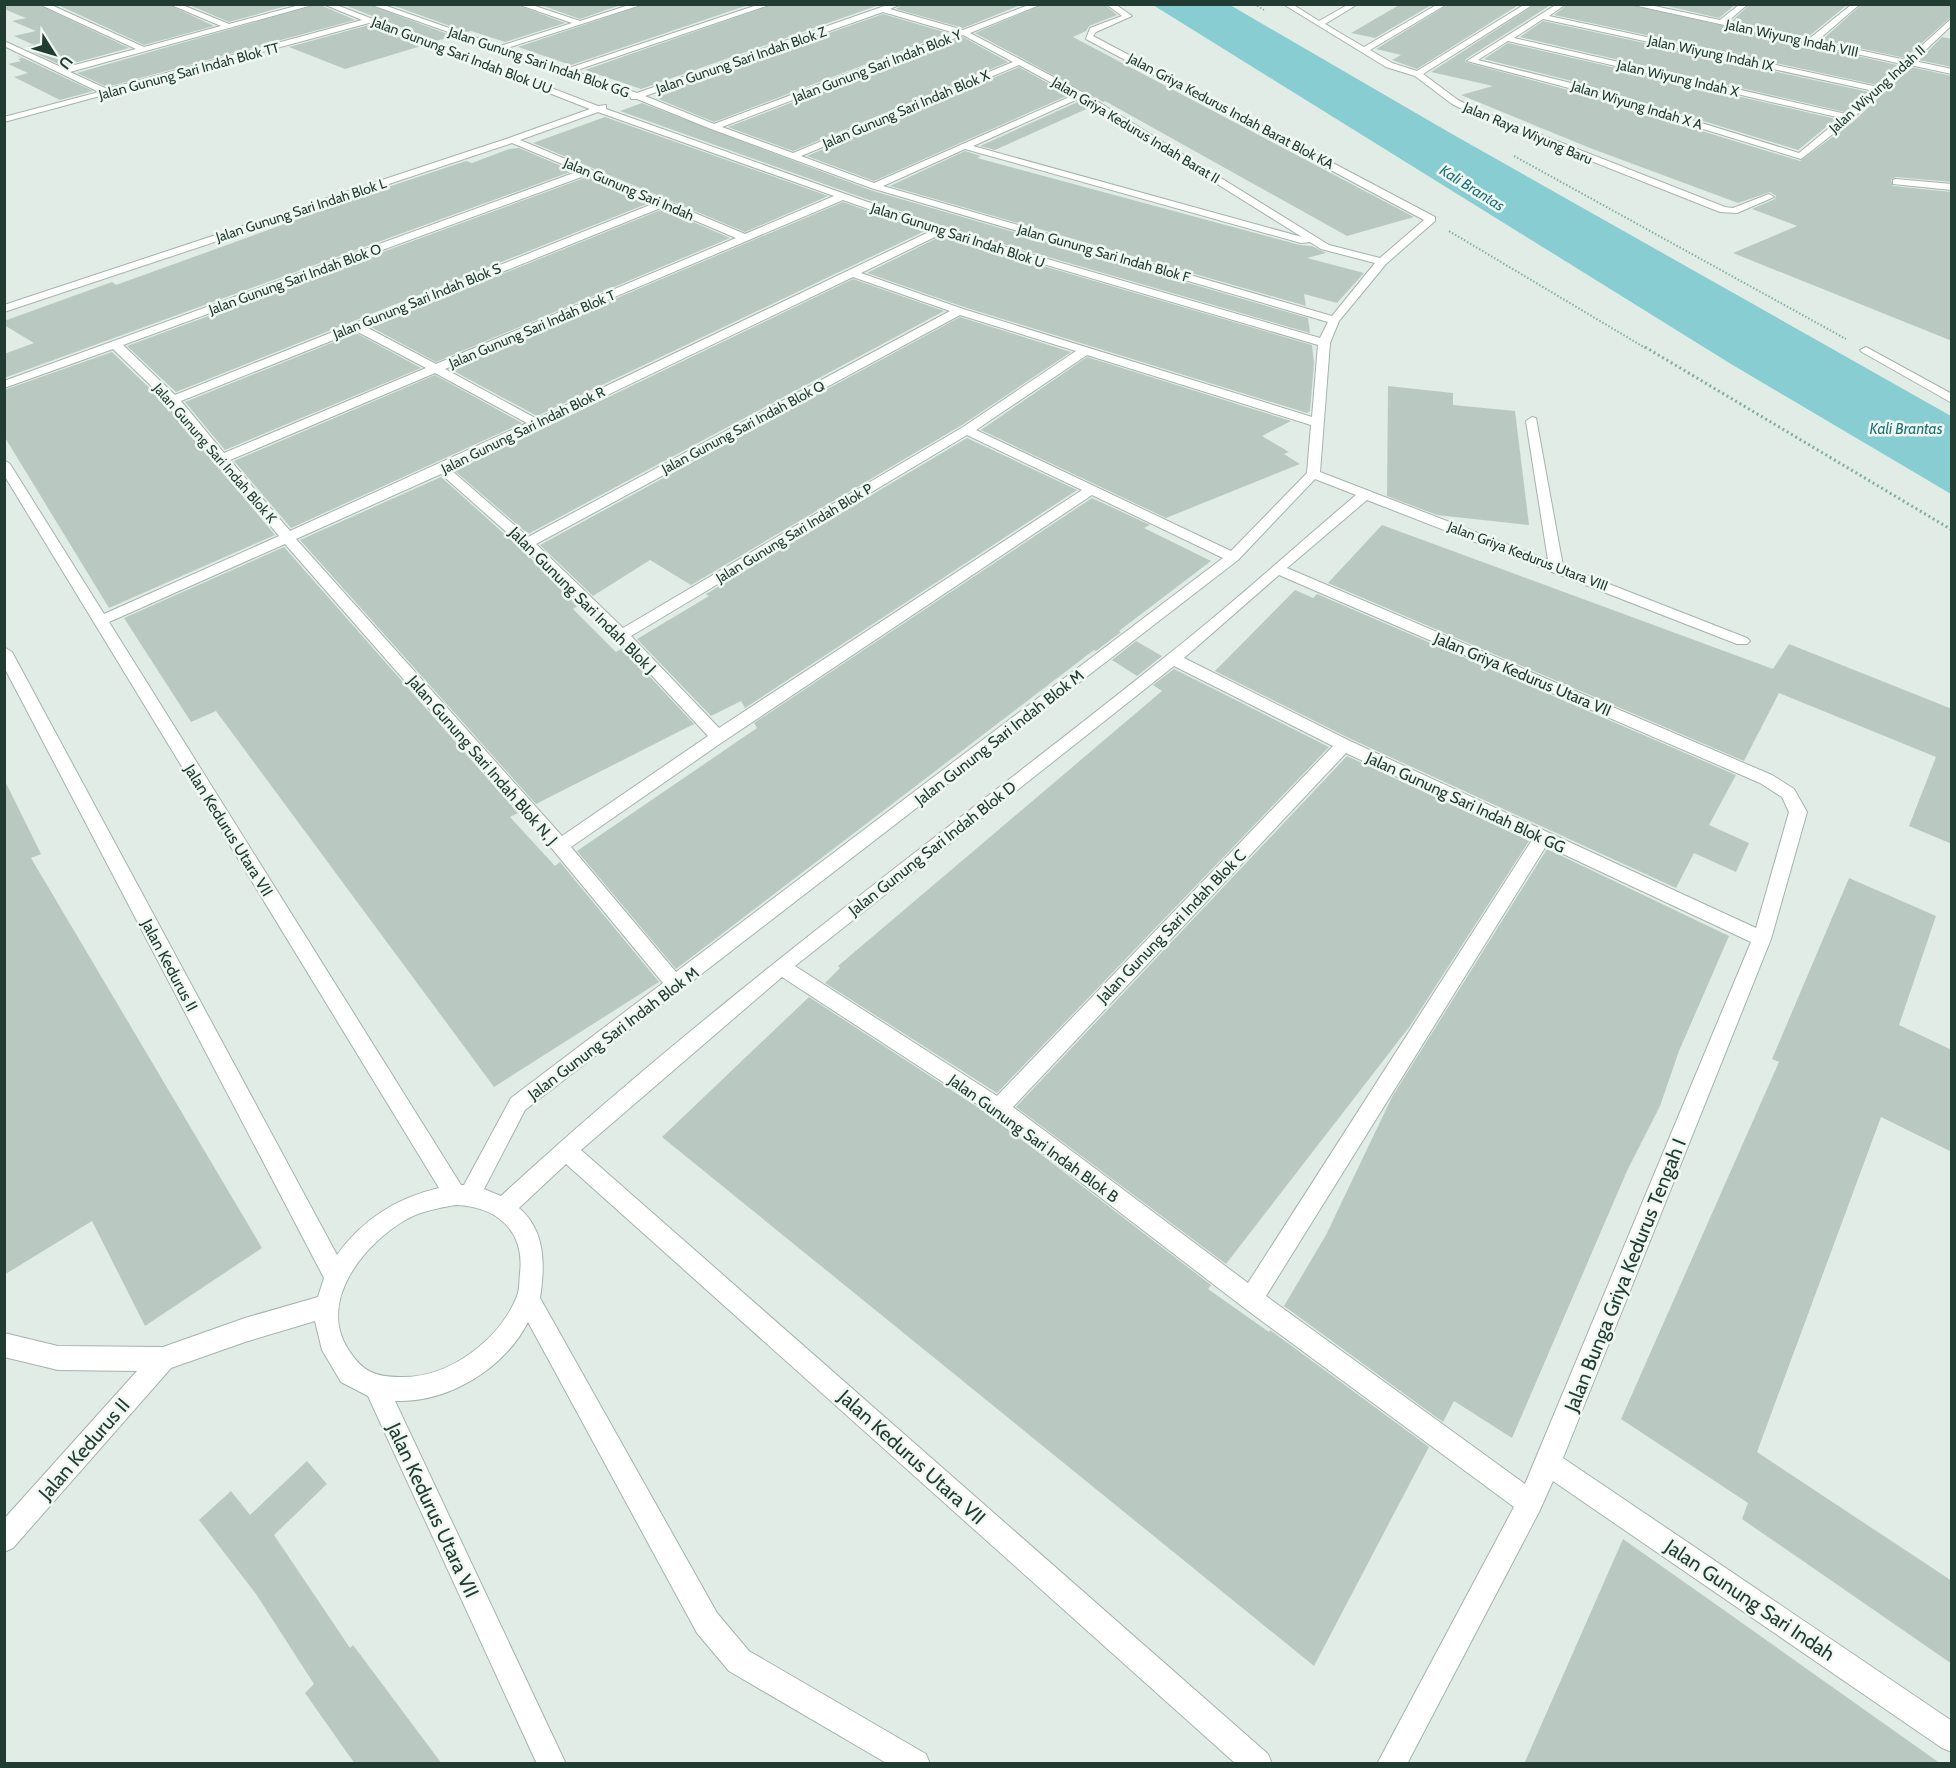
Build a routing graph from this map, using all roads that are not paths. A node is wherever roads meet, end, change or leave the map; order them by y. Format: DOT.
graph roads {
  1 [pos="42,4"];
  2 [pos="172,4"];
  3 [pos="313,4"];
  4 [pos="326,4"];
  5 [pos="372,4"];
  6 [pos="520,4"];
  7 [pos="642,4"];
  8 [pos="769,4"];
  9 [pos="898,4"];
  10 [pos="1039,4"];
  11 [pos="1109,4"];
  12 [pos="1286,4"];
  13 [pos="1355,4"];
  14 [pos="1444,4"];
  15 [pos="1531,4"];
  16 [pos="1563,4"];
  17 [pos="1632,4"];
  18 [pos="1745,4"];
  19 [pos="1857,4"];
  20 [pos="1651,6"];
  21 [pos="884,10"];
  22 [pos="1543,17"];
  23 [pos="371,20"];
  24 [pos="1952,20"];
  25 [pos="579,23"];
  26 [pos="1721,23"];
  27 [pos="1319,24"];
  28 [pos="229,27"];
  29 [pos="964,33"];
  30 [pos="1508,39"];
  31 [pos="1811,42"];
  32 [pos="4,43"];
  33 [pos="500,48"];
  34 [pos="144,50"];
  35 [pos="1363,51"];
  36 [pos="1020,62"];
  37 [pos="1909,63"];
  38 [pos="63,71"];
  39 [pos="567,71"];
  40 [pos="1952,72"];
  41 [pos="1418,74"];
  42 [pos="1880,90"];
  43 [pos="108,93"];
  44 [pos="1081,95"];
  45 [pos="638,96"];
  46 [pos="618,102"];
  47 [pos="603,107"];
  48 [pos="1849,117"];
  49 [pos="5,120"];
  50 [pos="714,127"];
  51 [pos="512,140"];
  52 [pos="963,146"];
  53 [pos="792,156"];
  54 [pos="1801,156"];
  55 [pos="586,172"];
  56 [pos="1896,182"];
  57 [pos="874,186"];
  58 [pos="1952,187"];
  59 [pos="842,197"];
  60 [pos="1768,197"];
  61 [pos="662,204"];
  62 [pos="940,231"];
  63 [pos="745,238"];
  64 [pos="1325,247"];
  65 [pos="1382,262"];
  66 [pos="852,273"];
  67 [pos="4,309"];
  68 [pos="959,311"];
  69 [pos="1334,320"];
  70 [pos="356,326"];
  71 [pos="1324,343"];
  72 [pos="116,345"];
  73 [pos="1086,350"];
  74 [pos="1866,350"];
  75 [pos="435,370"];
  76 [pos="4,385"];
  77 [pos="1952,399"];
  78 [pos="173,400"];
  79 [pos="1532,421"];
  80 [pos="536,423"];
  81 [pos="1318,423"];
  82 [pos="967,430"];
  83 [pos="222,459"];
  84 [pos="4,464"];
  85 [pos="442,469"];
  86 [pos="1313,474"];
  87 [pos="1090,490"];
  88 [pos="1365,494"];
  89 [pos="287,537"];
  90 [pos="527,543"];
  91 [pos="1233,557"];
  92 [pos="1556,567"];
  93 [pos="1280,570"];
  94 [pos="102,620"];
  95 [pos="622,635"];
  96 [pos="1742,641"];
  97 [pos="4,652"];
  98 [pos="1173,659"];
  99 [pos="718,737"];
  100 [pos="1344,745"];
  101 [pos="1766,779"];
  102 [pos="1542,838"];
  103 [pos="560,846"];
  104 [pos="1762,939"];
  105 [pos="781,967"];
  106 [pos="676,985"];
  107 [pos="999,1108"];
  108 [pos="566,1150"];
  109 [pos="463,1195"];
  110 [pos="504,1208"];
  111 [pos="336,1277"];
  112 [pos="528,1298"];
  113 [pos="1251,1299"];
  114 [pos="327,1306"];
  115 [pos="4,1345"];
  116 [pos="163,1359"];
  117 [pos="376,1387"];
  118 [pos="1548,1463"];
  119 [pos="1530,1503"];
  120 [pos="4,1539"];
  121 [pos="1952,1738"];
  122 [pos="552,1764"];
  123 [pos="916,1764"];
  124 [pos="1258,1764"];
  125 [pos="1391,1764"];
  1 -- 34 [label="street"];
  2 -- 28 [label="street"];
  3 -- 28 [label="street, Jalan Gunung Sari Indah Blok TT"];
  4 -- 23 [label="street, Jalan Gunung Sari Indah Blok UU"];
  5 -- 33 [label="street, Jalan Gunung Sari Indah Blok GG"];
  6 -- 25 [label="street"];
  7 -- 25 [label="street"];
  8 -- 39 [label="street"];
  9 -- 21 [label="street, Jalan Gunung Sari Indah Blok Z"];
  10 -- 29 [label="street, Jalan Gunung Sari Indah Blok Y"];
  11 -- 65 [label="street, Jalan Griya Kedurus Indah Barat Blok KA"];
  12 -- 27 [label="street, Jalan Raya Wiyung Baru"];
  13 -- 27 [label="street"];
  14 -- 35 [label="street"];
  15 -- 41 [label="street"];
  16 -- 22 [label="street"];
  17 -- 20 [label="street, Jalan Wiyung Indah VIII"];
  18 -- 26 [label="street"];
  19 -- 31 [label="street"];
  20 -- 26 [label="street, Jalan Wiyung Indah VIII"];
  21 -- 29 [label="street, Jalan Griya Kedurus Indah Barat II"];
  21 -- 45 [label="street, Jalan Gunung Sari Indah Blok Z"];
  22 -- 30 [label="street"];
  22 -- 42 [label="street, Jalan Wiyung Indah IX"];
  23 -- 43 [label="street, Jalan Gunung Sari Indah Blok TT"];
  23 -- 47 [label="street, Jalan Gunung Sari Indah Blok UU"];
  24 -- 37 [label="street, Jalan Wiyung Indah II"];
  25 -- 33 [label="street"];
  26 -- 31 [label="street, Jalan Wiyung Indah VIII"];
  27 -- 35 [label="street, Jalan Raya Wiyung Baru"];
  28 -- 34 [label="street, Jalan Gunung Sari Indah Blok TT"];
  29 -- 36 [label="street, Jalan Griya Kedurus Indah Barat II"];
  29 -- 50 [label="street, Jalan Gunung Sari Indah Blok Y"];
  30 -- 48 [label="street, Jalan Wiyung Indah X"];
  30 -- 54 [label="street, Jalan Wiyung Indah X A"];
  31 -- 37 [label="street, Jalan Wiyung Indah VIII"];
  32 -- 38 [label="street"];
  33 -- 39 [label="street, Jalan Gunung Sari Indah Blok GG"];
  34 -- 38 [label="street, Jalan Gunung Sari Indah Blok TT"];
  35 -- 41 [label="street, Jalan Raya Wiyung Baru"];
  36 -- 44 [label="street, Jalan Griya Kedurus Indah Barat II"];
  36 -- 53 [label="street, Jalan Gunung Sari Indah Blok X"];
  37 -- 40 [label="street, Jalan Wiyung Indah VIII"];
  37 -- 42 [label="street, Jalan Wiyung Indah II"];
  38 -- 43 [label="street"];
  39 -- 45 [label="street, Jalan Gunung Sari Indah Blok GG"];
  41 -- 60 [label="street, Jalan Raya Wiyung Baru"];
  42 -- 48 [label="street, Jalan Wiyung Indah II"];
  43 -- 49 [label="street, Jalan Gunung Sari Indah Blok TT"];
  44 -- 52 [label="street"];
  44 -- 64 [label="street, Jalan Griya Kedurus Indah Barat II"];
  45 -- 46 [label="street, Jalan Gunung Sari Indah Blok Z"];
  45 -- 50 [label="street, Jalan Gunung Sari Indah Blok F"];
  47 -- 51 [label="street, Jalan Gunung Sari Indah Blok L"];
  47 -- 59 [label="street, Jalan Gunung Sari Indah Blok U"];
  48 -- 54 [label="street, Jalan Wiyung Indah II"];
  50 -- 53 [label="street, Jalan Gunung Sari Indah Blok F"];
  51 -- 55 [label="street, Jalan Gunung Sari Indah"];
  51 -- 67 [label="street, Jalan Gunung Sari Indah Blok L"];
  52 -- 57 [label="street"];
  52 -- 64 [label="street"];
  53 -- 57 [label="street, Jalan Gunung Sari Indah Blok F"];
  55 -- 61 [label="street, Jalan Gunung Sari Indah"];
  55 -- 72 [label="street, Jalan Gunung Sari Indah Blok O"];
  56 -- 58 [label="street"];
  57 -- 69 [label="street, Jalan Gunung Sari Indah Blok F"];
  59 -- 62 [label="street, Jalan Gunung Sari Indah Blok U"];
  59 -- 63 [label="street, Jalan Gunung Sari Indah Blok T"];
  61 -- 63 [label="street, Jalan Gunung Sari Indah"];
  61 -- 70 [label="street, Jalan Gunung Sari Indah Blok S"];
  62 -- 66 [label="street, Jalan Gunung Sari Indah Blok R"];
  62 -- 71 [label="street, Jalan Gunung Sari Indah Blok U"];
  63 -- 75 [label="street, Jalan Gunung Sari Indah Blok T"];
  64 -- 65 [label="street, Jalan Griya Kedurus Indah Barat II"];
  65 -- 69 [label="street"];
  66 -- 68 [label="street"];
  66 -- 80 [label="street, Jalan Gunung Sari Indah Blok R"];
  68 -- 73 [label="street"];
  68 -- 90 [label="street, Jalan Gunung Sari Indah Blok Q"];
  69 -- 71 [label="street"];
  70 -- 75 [label="street"];
  70 -- 78 [label="street, Jalan Gunung Sari Indah Blok S"];
  71 -- 81 [label="street"];
  72 -- 76 [label="street, Jalan Gunung Sari Indah Blok O"];
  72 -- 78 [label="street, Jalan Gunung Sari Indah Blok K"];
  73 -- 81 [label="street"];
  73 -- 82 [label="street, Jalan Gunung Sari Indah Blok P"];
  74 -- 77 [label="street"];
  75 -- 80 [label="street"];
  75 -- 83 [label="street, Jalan Gunung Sari Indah Blok T"];
  78 -- 83 [label="street, Jalan Gunung Sari Indah Blok K"];
  79 -- 92 [label="street"];
  80 -- 85 [label="street, Jalan Gunung Sari Indah Blok R"];
  81 -- 86 [label="street"];
  82 -- 87 [label="street"];
  82 -- 95 [label="street, Jalan Gunung Sari Indah Blok P"];
  83 -- 89 [label="street, Jalan Gunung Sari Indah Blok K"];
  84 -- 94 [label="street, Jalan Kedurus Utara VII"];
  85 -- 89 [label="street, Jalan Gunung Sari Indah Blok R"];
  85 -- 90 [label="street, Jalan Gunung Sari Indah Blok J"];
  86 -- 88 [label="street, Jalan Griya Kedurus Utara VIII"];
  86 -- 91 [label="street, Jalan Gunung Sari Indah Blok M"];
  87 -- 91 [label="street"];
  87 -- 99 [label="street"];
  88 -- 92 [label="street, Jalan Griya Kedurus Utara VIII"];
  88 -- 93 [label="street, Jalan Gunung Sari Indah Blok D"];
  89 -- 94 [label="street, Jalan Gunung Sari Indah Blok R"];
  89 -- 103 [label="street, Jalan Gunung Sari Indah Blok N, J"];
  90 -- 95 [label="street, Jalan Gunung Sari Indah Blok J"];
  91 -- 106 [label="street, Jalan Gunung Sari Indah Blok M"];
  92 -- 96 [label="street, Jalan Griya Kedurus Utara VIII"];
  93 -- 98 [label="street, Jalan Gunung Sari Indah Blok D"];
  93 -- 101 [label="street, Jalan Griya Kedurus Utara VII"];
  94 -- 109 [label="street, Jalan Kedurus Utara VII"];
  95 -- 99 [label="street, Jalan Gunung Sari Indah Blok J"];
  97 -- 111 [label="street, Jalan Kedurus II"];
  98 -- 100 [label="street, Jalan Gunung Sari Indah Blok GG"];
  98 -- 105 [label="street, Jalan Gunung Sari Indah Blok D"];
  99 -- 103 [label="street"];
  100 -- 102 [label="street, Jalan Gunung Sari Indah Blok GG"];
  100 -- 107 [label="street, Jalan Gunung Sari Indah Blok C"];
  101 -- 104 [label="street, Jalan Bunga Griya Kedurus Tengah I"];
  102 -- 104 [label="street, Jalan Gunung Sari Indah Blok GG"];
  102 -- 113 [label="street"];
  103 -- 106 [label="street, Jalan Gunung Sari Indah Blok N, J"];
  104 -- 118 [label="street, Jalan Bunga Griya Kedurus Tengah I"];
  105 -- 107 [label="street, Jalan Gunung Sari Indah Blok B"];
  105 -- 108 [label="street, Jalan Gunung Sari Indah Blok D"];
  106 -- 109 [label="street, Jalan Gunung Sari Indah Blok M"];
  107 -- 113 [label="street, Jalan Gunung Sari Indah Blok B"];
  108 -- 110 [label="street, Jalan Gunung Sari Indah Blok D"];
  108 -- 124 [label="street, Jalan Kedurus Utara VII"];
  109 -- 110 [label="street"];
  109 -- 111 [label="street"];
  110 -- 112 [label="street"];
  111 -- 114 [label="street"];
  112 -- 117 [label="street"];
  112 -- 123 [label="street"];
  113 -- 119 [label="street, Jalan Gunung Sari Indah Blok B"];
  114 -- 116 [label="street, Jalan Kedurus II"];
  114 -- 117 [label="street"];
  115 -- 116 [label="street, Jalan Kedurus II"];
  116 -- 120 [label="street, Jalan Kedurus II"];
  117 -- 122 [label="street, Jalan Kedurus Utara VII"];
  118 -- 119 [label="street, Jalan Bunga Griya Kedurus Tengah I"];
  118 -- 121 [label="street, Jalan Gunung Sari Indah"];
  119 -- 125 [label="street, Jalan Bunga Griya Kedurus Tengah I"];
}
